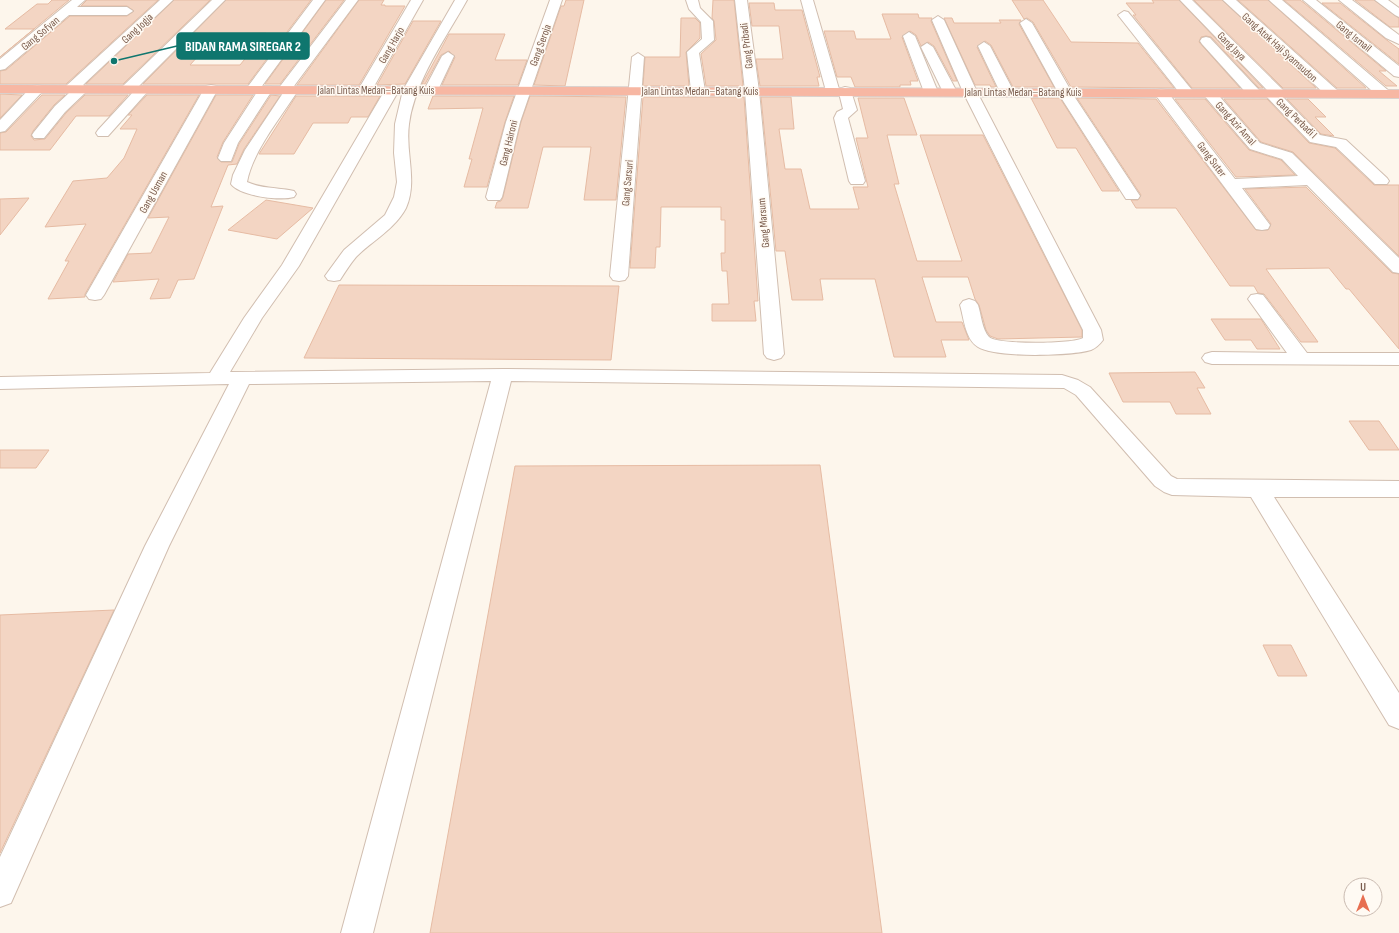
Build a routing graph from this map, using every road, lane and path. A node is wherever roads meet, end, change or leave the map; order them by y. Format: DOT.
graph roads {
  1 [pos="79,0"];
  2 [pos="106,0"];
  3 [pos="167,0"];
  4 [pos="219,0"];
  5 [pos="319,0"];
  6 [pos="352,0"];
  7 [pos="417,0"];
  8 [pos="461,0"];
  9 [pos="556,0"];
  10 [pos="692,0"];
  11 [pos="740,0"];
  12 [pos="807,0"];
  13 [pos="1186,0"];
  14 [pos="1229,0"];
  15 [pos="1275,0"];
  16 [pos="1309,0"];
  17 [pos="1345,0"];
  18 [pos="1382,0"];
  19 [pos="65,11"];
  20 [pos="94,11"];
  21 [pos="127,11"];
  22 [pos="1399,12"];
  23 [pos="1124,15"];
  24 [pos="306,17"];
  25 [pos="339,17"];
  26 [pos="938,20"];
  27 [pos="1026,23"];
  28 [pos="1200,34"];
  29 [pos="909,36"];
  30 [pos="1399,40"];
  31 [pos="984,46"];
  32 [pos="927,47"];
  33 [pos="448,56"];
  34 [pos="638,57"];
  35 [pos="0,66"];
  36 [pos="1399,73"];
  37 [pos="0,89"];
  38 [pos="37,89"];
  39 [pos="76,89"];
  40 [pos="128,89"];
  41 [pos="143,89"];
  42 [pos="211,89"];
  43 [pos="259,89"];
  44 [pos="288,89"];
  45 [pos="365,90"];
  46 [pos="392,90"];
  47 [pos="410,90"];
  48 [pos="431,90"];
  49 [pos="523,90"];
  50 [pos="635,90"];
  51 [pos="698,91"];
  52 [pos="752,91"];
  53 [pos="839,91"];
  54 [pos="931,92"];
  55 [pos="950,92"];
  56 [pos="970,92"];
  57 [pos="1007,92"];
  58 [pos="1066,92"];
  59 [pos="1161,93"];
  60 [pos="1187,93"];
  61 [pos="1209,93"];
  62 [pos="1254,93"];
  63 [pos="1274,93"];
  64 [pos="1332,93"];
  65 [pos="1384,94"];
  66 [pos="1399,94"];
  67 [pos="0,128"];
  68 [pos="103,133"];
  69 [pos="39,135"];
  70 [pos="226,158"];
  71 [pos="1312,180"];
  72 [pos="857,181"];
  73 [pos="1381,181"];
  74 [pos="1231,184"];
  75 [pos="288,194"];
  76 [pos="1132,196"];
  77 [pos="494,197"];
  78 [pos="1262,226"];
  79 [pos="1399,268"];
  80 [pos="334,276"];
  81 [pos="619,276"];
  82 [pos="95,295"];
  83 [pos="1257,299"];
  84 [pos="969,305"];
  85 [pos="774,354"];
  86 [pos="1212,358"];
  87 [pos="1301,358"];
  88 [pos="1399,359"];
  89 [pos="503,375"];
  90 [pos="242,378"];
  91 [pos="216,379"];
  92 [pos="3,387"];
  93 [pos="1258,489"];
  94 [pos="1399,489"];
  95 [pos="1399,717"];
  96 [pos="0,892"];
  97 [pos="357,933"];
  1 -- 19 [label="street, Gang Sofyan"];
  2 -- 20 [label="street"];
  3 -- 39 [label="street, Gang Jogja"];
  4 -- 40 [label="street"];
  5 -- 24 [label="street"];
  6 -- 25 [label="street"];
  7 -- 45 [label="street, Gang Harjo"];
  8 -- 47 [label="street"];
  9 -- 49 [label="street, Gang Seroja"];
  10 -- 51 [label="street"];
  11 -- 52 [label="street, Gang Pribadi"];
  12 -- 53 [label="street"];
  13 -- 63 [label="street, Gang Jaya"];
  14 -- 64 [label="street, Gang Atok Haji Syamsudon"];
  15 -- 65 [label="street"];
  16 -- 36 [label="street, Gang Ismail"];
  17 -- 30 [label="street"];
  18 -- 22 [label="street"];
  19 -- 20 [label="street"];
  19 -- 35 [label="street, Gang Sofyan"];
  20 -- 21 [label="street"];
  23 -- 60 [label="street"];
  24 -- 25 [label="street"];
  24 -- 43 [label="street"];
  25 -- 44 [label="street"];
  26 -- 56 [label="street"];
  27 -- 58 [label="street"];
  28 -- 62 [label="street"];
  29 -- 54 [label="street"];
  31 -- 57 [label="street"];
  32 -- 55 [label="street"];
  33 -- 48 [label="street"];
  34 -- 50 [label="street, Gang Sarsuri"];
  37 -- 38 [label="highway, Jalan Lintas Medan–Batang Kuis"];
  38 -- 39 [label="highway, Jalan Lintas Medan–Batang Kuis"];
  38 -- 67 [label="street"];
  39 -- 40 [label="highway, Jalan Lintas Medan–Batang Kuis"];
  39 -- 69 [label="street, Gang Jogja"];
  40 -- 41 [label="highway, Jalan Lintas Medan–Batang Kuis"];
  41 -- 42 [label="highway, Jalan Lintas Medan–Batang Kuis"];
  41 -- 68 [label="street"];
  42 -- 43 [label="highway, Jalan Lintas Medan–Batang Kuis"];
  42 -- 82 [label="street, Gang Usman"];
  43 -- 44 [label="highway, Jalan Lintas Medan–Batang Kuis"];
  43 -- 70 [label="street"];
  44 -- 45 [label="highway, Jalan Lintas Medan–Batang Kuis"];
  44 -- 75 [label="street"];
  45 -- 46 [label="highway, Jalan Lintas Medan–Batang Kuis"];
  46 -- 47 [label="highway, Jalan Lintas Medan–Batang Kuis"];
  46 -- 91 [label="street"];
  47 -- 48 [label="highway, Jalan Lintas Medan–Batang Kuis"];
  47 -- 80 [label="street"];
  48 -- 49 [label="highway, Jalan Lintas Medan–Batang Kuis"];
  49 -- 50 [label="highway, Jalan Lintas Medan–Batang Kuis"];
  49 -- 77 [label="street, Gang Haironi"];
  50 -- 51 [label="highway, Jalan Lintas Medan–Batang Kuis"];
  50 -- 81 [label="street, Gang Sarsuri"];
  51 -- 52 [label="highway, Jalan Lintas Medan–Batang Kuis"];
  52 -- 53 [label="highway, Jalan Lintas Medan–Batang Kuis"];
  52 -- 85 [label="street, Gang Marsum"];
  53 -- 54 [label="highway, Jalan Lintas Medan–Batang Kuis"];
  53 -- 72 [label="street"];
  54 -- 55 [label="highway, Jalan Lintas Medan–Batang Kuis"];
  55 -- 56 [label="highway, Jalan Lintas Medan–Batang Kuis"];
  56 -- 57 [label="highway, Jalan Lintas Medan–Batang Kuis"];
  56 -- 84 [label="street"];
  57 -- 58 [label="highway, Jalan Lintas Medan–Batang Kuis"];
  58 -- 59 [label="highway, Jalan Lintas Medan–Batang Kuis"];
  58 -- 76 [label="street"];
  59 -- 60 [label="highway, Jalan Lintas Medan–Batang Kuis"];
  59 -- 74 [label="street, Gang Suter"];
  60 -- 61 [label="highway, Jalan Lintas Medan–Batang Kuis"];
  61 -- 62 [label="highway, Jalan Lintas Medan–Batang Kuis"];
  61 -- 71 [label="street, Gang Azir Amal"];
  62 -- 63 [label="highway, Jalan Lintas Medan–Batang Kuis"];
  63 -- 64 [label="highway, Jalan Lintas Medan–Batang Kuis"];
  63 -- 73 [label="street, Gang Perbadi I"];
  64 -- 65 [label="highway, Jalan Lintas Medan–Batang Kuis"];
  65 -- 66 [label="highway, Jalan Lintas Medan–Batang Kuis"];
  71 -- 74 [label="street"];
  71 -- 79 [label="street"];
  74 -- 78 [label="street, Gang Suter"];
  83 -- 87 [label="street"];
  86 -- 87 [label="street"];
  87 -- 88 [label="street"];
  89 -- 90 [label="street"];
  89 -- 93 [label="street"];
  89 -- 97 [label="street"];
  90 -- 91 [label="street"];
  90 -- 96 [label="street"];
  91 -- 92 [label="street"];
  93 -- 94 [label="street"];
  93 -- 95 [label="street"];
}
